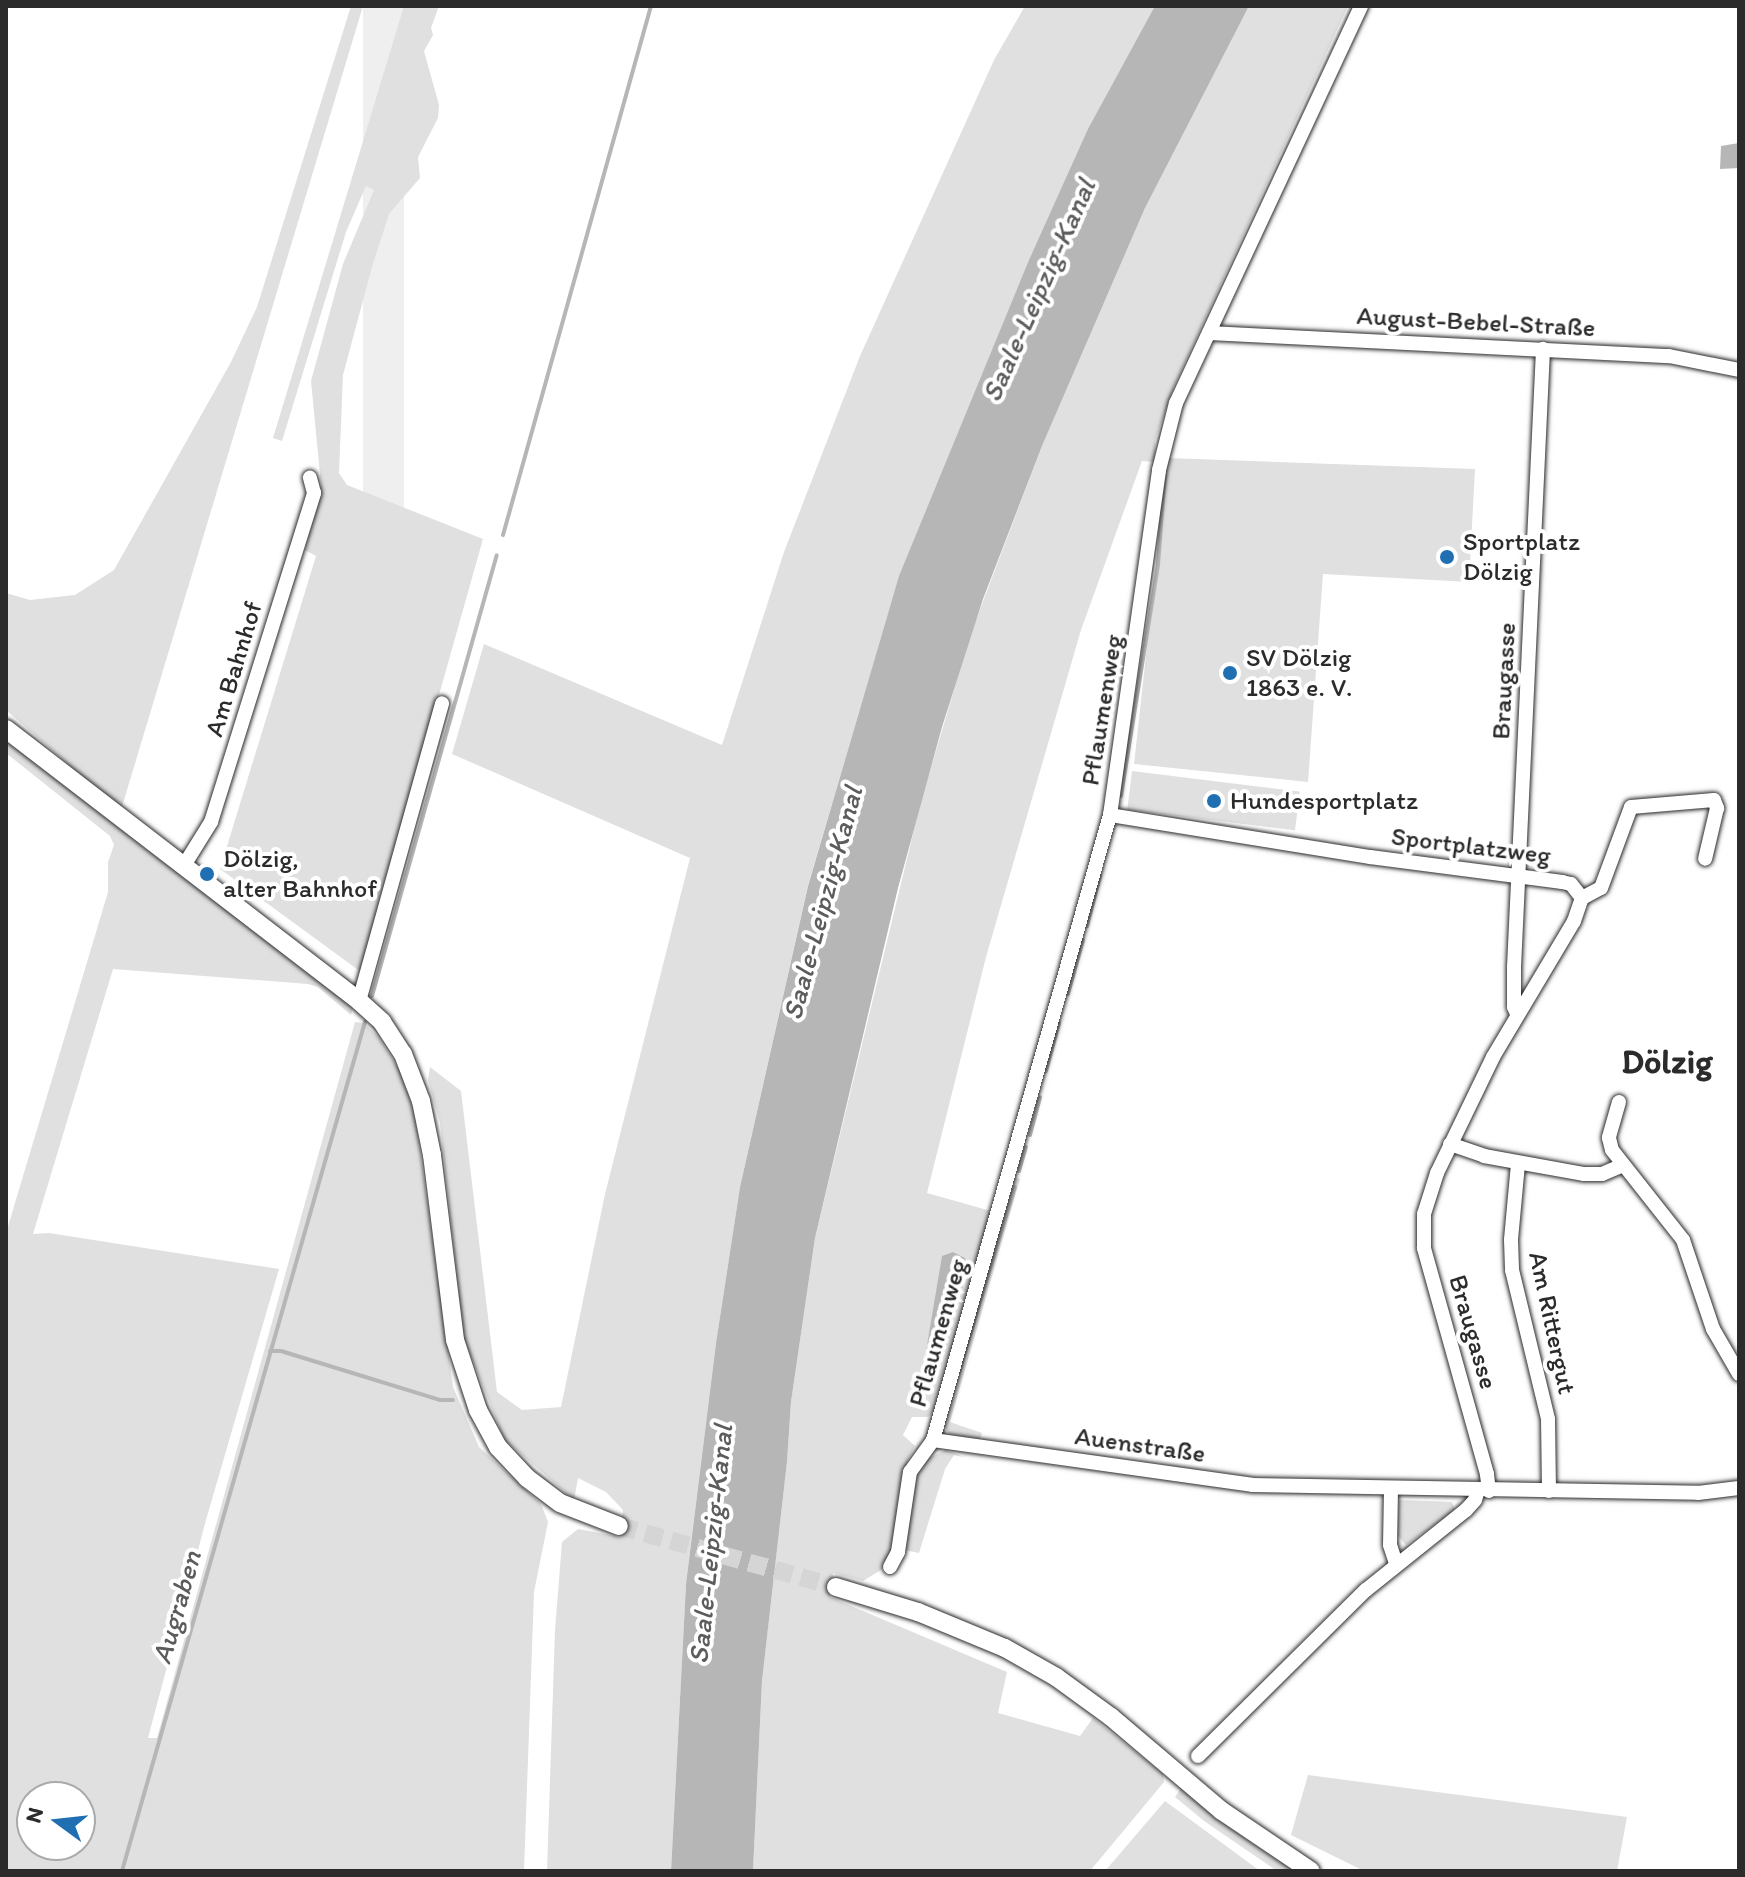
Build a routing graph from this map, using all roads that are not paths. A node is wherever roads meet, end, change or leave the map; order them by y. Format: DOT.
graph roads {
  1 [pos="1361,6"];
  2 [pos="1209,333"];
  3 [pos="1543,349"];
  4 [pos="1739,370"];
  5 [pos="310,478"];
  6 [pos="442,703"];
  7 [pos="6,729"];
  8 [pos="1110,815"];
  9 [pos="1705,859"];
  10 [pos="183,867"];
  11 [pos="1519,876"];
  12 [pos="1582,898"];
  13 [pos="359,1001"];
  14 [pos="1517,1014"];
  15 [pos="1619,1102"];
  16 [pos="1450,1144"];
  17 [pos="1518,1164"];
  18 [pos="1623,1165"];
  19 [pos="1739,1374"];
  20 [pos="933,1440"];
  21 [pos="1739,1488"];
  22 [pos="1391,1489"];
  23 [pos="1483,1491"];
  24 [pos="1549,1491"];
  25 [pos="619,1526"];
  26 [pos="1396,1563"];
  27 [pos="890,1567"];
  28 [pos="836,1587"];
  29 [pos="1198,1756"];
  30 [pos="1311,1871"];
  1 -- 2 [label="street, Pflaumenweg"];
  2 -- 3 [label="street, August-Bebel-Straße"];
  2 -- 8 [label="street, Pflaumenweg"];
  3 -- 4 [label="street, August-Bebel-Straße"];
  3 -- 11 [label="street, Braugasse"];
  5 -- 10 [label="street, Am Bahnhof"];
  6 -- 13 [label="street"];
  7 -- 10 [label="street"];
  8 -- 11 [label="street, Sportplatzweg"];
  8 -- 20 [label="street, Pflaumenweg"];
  9 -- 12 [label="street"];
  10 -- 13 [label="street"];
  11 -- 12 [label="street, Sportplatzweg"];
  11 -- 14 [label="street, Braugasse"];
  12 -- 14 [label="street, Braugasse"];
  13 -- 25 [label="street"];
  14 -- 16 [label="street, Braugasse"];
  15 -- 18 [label="street"];
  16 -- 17 [label="street"];
  16 -- 23 [label="street, Braugasse"];
  17 -- 18 [label="street"];
  17 -- 24 [label="street, Am Rittergut"];
  18 -- 19 [label="street"];
  20 -- 22 [label="street, Auenstraße"];
  20 -- 27 [label="street"];
  21 -- 24 [label="street, Auenstraße"];
  22 -- 23 [label="street, Auenstraße"];
  22 -- 26 [label="street"];
  23 -- 24 [label="street, Auenstraße"];
  23 -- 26 [label="street"];
  26 -- 29 [label="street"];
  28 -- 30 [label="street"];
}
